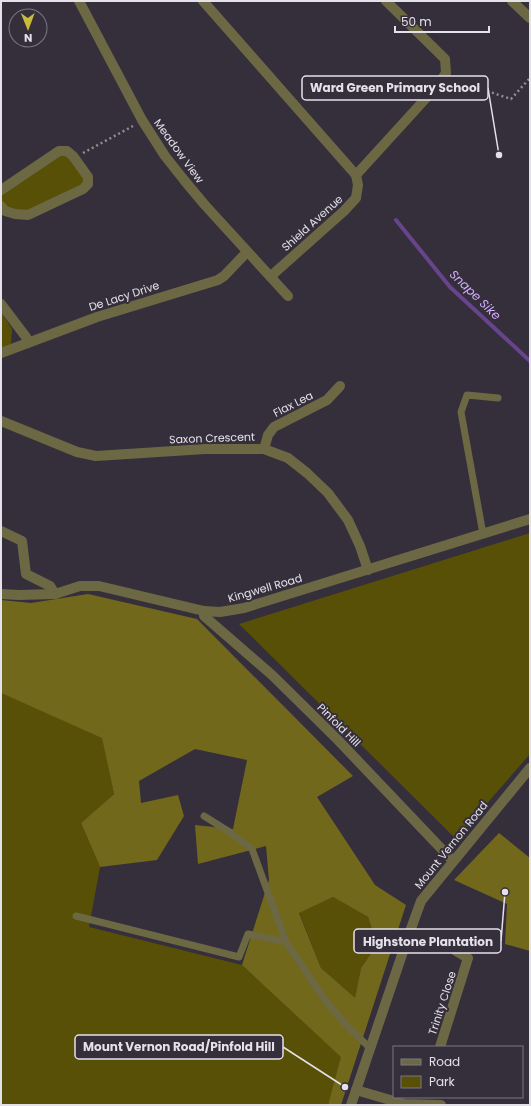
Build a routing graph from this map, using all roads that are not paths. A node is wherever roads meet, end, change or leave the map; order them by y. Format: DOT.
graph roads {
  1 [pos="80,1"];
  2 [pos="203,1"];
  3 [pos="386,1"];
  4 [pos="512,1"];
  5 [pos="530,18"];
  6 [pos="356,175"];
  7 [pos="1,190"];
  8 [pos="1,206"];
  9 [pos="247,252"];
  10 [pos="271,276"];
  11 [pos="288,296"];
  12 [pos="1,304"];
  13 [pos="28,343"];
  14 [pos="1,353"];
  15 [pos="340,386"];
  16 [pos="498,398"];
  17 [pos="1,421"];
  18 [pos="264,449"];
  19 [pos="530,519"];
  20 [pos="1,531"];
  21 [pos="483,534"];
  22 [pos="368,570"];
  23 [pos="1,594"];
  24 [pos="55,594"];
  25 [pos="204,611"];
  26 [pos="530,768"];
  27 [pos="204,816"];
  28 [pos="453,861"];
  29 [pos="76,916"];
  30 [pos="286,942"];
  31 [pos="456,951"];
  32 [pos="440,1046"];
  33 [pos="370,1048"];
  34 [pos="356,1090"];
  35 [pos="351,1105"];
  36 [pos="429,1105"];
  37 [pos="441,1105"];
  1 -- 9 [label="street, Meadow View"];
  2 -- 6 [label="street"];
  3 -- 6 [label="street"];
  4 -- 5 [label="street"];
  6 -- 10 [label="street, Shield Avenue"];
  7 -- 8 [label="street"];
  9 -- 10 [label="street, Meadow View"];
  9 -- 13 [label="street, De Lacy Drive"];
  10 -- 11 [label="street, Meadow View"];
  12 -- 13 [label="street"];
  13 -- 14 [label="street, De Lacy Drive"];
  15 -- 18 [label="street, Flax Lea"];
  16 -- 21 [label="lane"];
  17 -- 18 [label="street, Saxon Crescent"];
  18 -- 22 [label="street, Saxon Crescent"];
  19 -- 21 [label="street, Kingwell Road"];
  20 -- 24 [label="street"];
  21 -- 22 [label="street, Kingwell Road"];
  22 -- 25 [label="street, Kingwell Road"];
  23 -- 24 [label="street, Kingwell Road"];
  24 -- 25 [label="street, Kingwell Road"];
  25 -- 28 [label="street, Pinfold Hill"];
  26 -- 28 [label="street, Mount Vernon Road"];
  27 -- 30 [label="lane"];
  28 -- 33 [label="street, Mount Vernon Road"];
  29 -- 30 [label="lane"];
  30 -- 33 [label="lane"];
  31 -- 32 [label="street, Trinity Close"];
  33 -- 34 [label="street, Mount Vernon Road"];
  34 -- 35 [label="street, Mount Vernon Road"];
  34 -- 36 [label="street"];
  36 -- 37 [label="street"];
}
